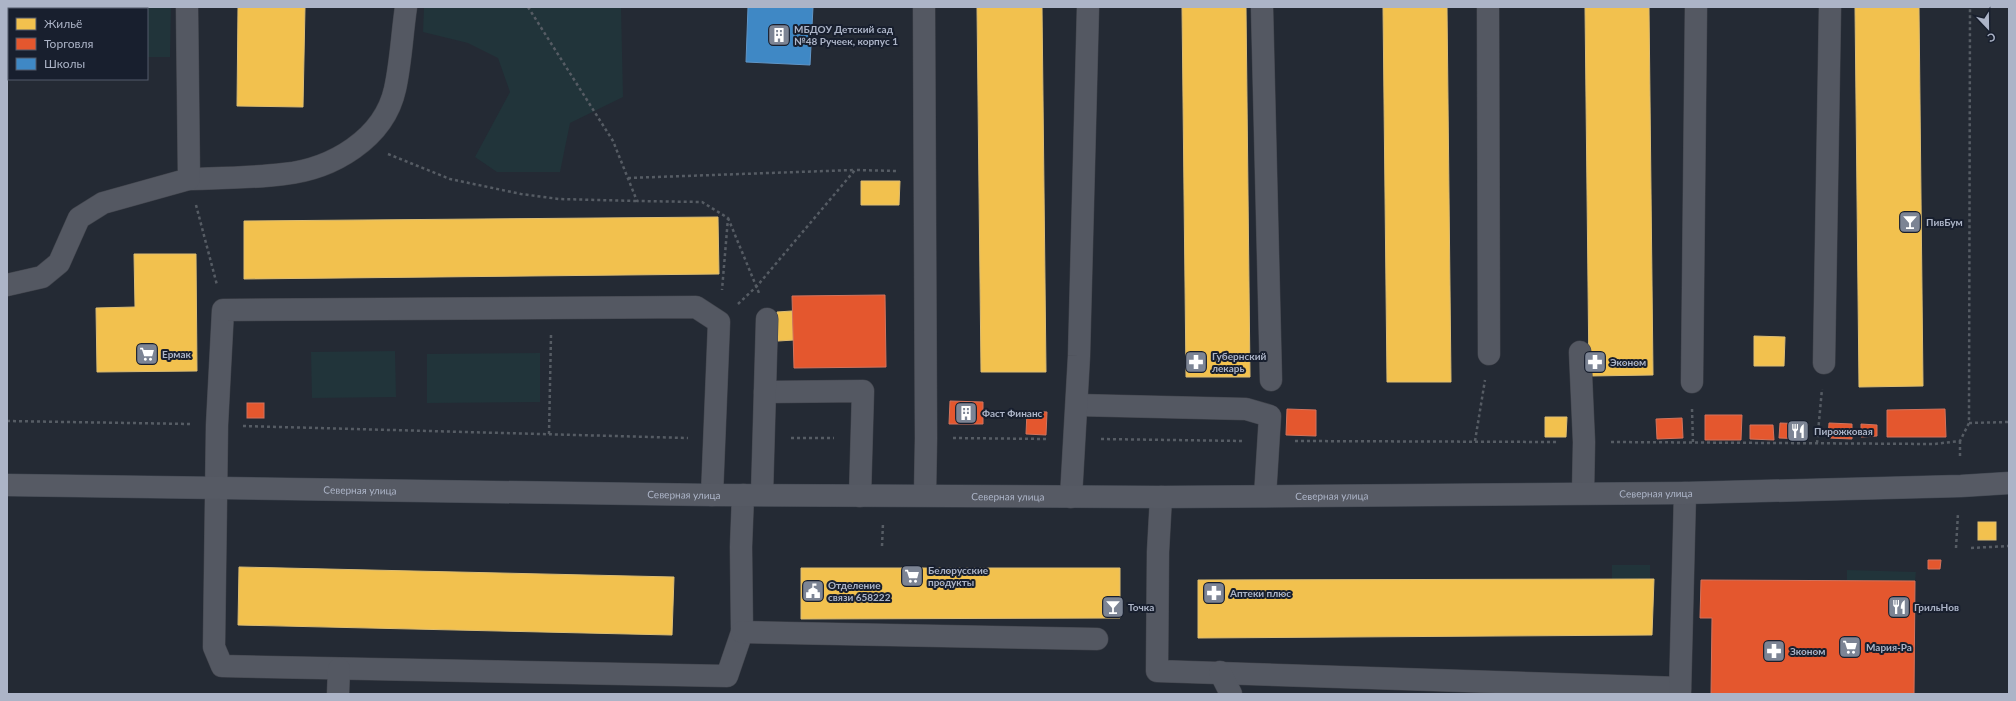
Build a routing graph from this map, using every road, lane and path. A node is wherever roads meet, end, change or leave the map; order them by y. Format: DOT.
graph roads {
  1 [pos="187,7"];
  2 [pos="406,7"];
  3 [pos="528,7"];
  4 [pos="924,7"];
  5 [pos="1088,7"];
  6 [pos="1262,7"];
  7 [pos="1488,7"];
  8 [pos="1696,7"];
  9 [pos="1830,7"];
  10 [pos="1970,7"];
  11 [pos="357,145"];
  12 [pos="855,170"];
  13 [pos="924,172"];
  14 [pos="628,178"];
  15 [pos="189,179"];
  16 [pos="637,201"];
  17 [pos="728,218"];
  18 [pos="7,285"];
  19 [pos="756,286"];
  20 [pos="552,308"];
  21 [pos="223,310"];
  22 [pos="767,319"];
  23 [pos="719,322"];
  24 [pos="1580,352"];
  25 [pos="1489,354"];
  26 [pos="1824,363"];
  27 [pos="1271,380"];
  28 [pos="1692,382"];
  29 [pos="765,392"];
  30 [pos="1077,405"];
  31 [pos="7,421"];
  32 [pos="2009,422"];
  33 [pos="1969,423"];
  34 [pos="217,425"];
  35 [pos="549,434"];
  36 [pos="765,438"];
  37 [pos="862,438"];
  38 [pos="926,438"];
  39 [pos="716,439"];
  40 [pos="1073,439"];
  41 [pos="1268,441"];
  42 [pos="1475,441"];
  43 [pos="1960,441"];
  44 [pos="1584,442"];
  45 [pos="1692,443"];
  46 [pos="1817,444"];
  47 [pos="1960,464"];
  48 [pos="2009,483"];
  49 [pos="7,485"];
  50 [pos="217,489"];
  51 [pos="1584,493"];
  52 [pos="1685,493"];
  53 [pos="712,495"];
  54 [pos="753,495"];
  55 [pos="860,496"];
  56 [pos="925,496"];
  57 [pos="1070,496"];
  58 [pos="1265,496"];
  59 [pos="1161,497"];
  60 [pos="1958,507"];
  61 [pos="2009,546"];
  62 [pos="1956,548"];
  63 [pos="1970,548"];
  64 [pos="742,632"];
  65 [pos="1097,639"];
  66 [pos="339,669"];
  67 [pos="1220,672"];
  68 [pos="727,685"];
  69 [pos="1680,691"];
  70 [pos="338,694"];
  71 [pos="1231,694"];
  1 -- 15 [label="lane"];
  2 -- 11 [label="lane"];
  3 -- 14 [label="path"];
  4 -- 13 [label="lane"];
  5 -- 30 [label="lane"];
  6 -- 27 [label="lane"];
  7 -- 25 [label="lane"];
  8 -- 28 [label="lane"];
  9 -- 26 [label="lane"];
  10 -- 33 [label="path"];
  11 -- 15 [label="lane"];
  11 -- 16 [label="path"];
  12 -- 13 [label="path"];
  12 -- 14 [label="path"];
  12 -- 19 [label="path"];
  13 -- 38 [label="lane"];
  14 -- 16 [label="path"];
  15 -- 18 [label="lane"];
  15 -- 21 [label="path"];
  16 -- 17 [label="path"];
  17 -- 19 [label="path"];
  17 -- 23 [label="path"];
  19 -- 22 [label="path"];
  20 -- 21 [label="lane"];
  20 -- 23 [label="lane"];
  20 -- 35 [label="path"];
  21 -- 34 [label="lane"];
  22 -- 29 [label="lane"];
  23 -- 39 [label="lane"];
  24 -- 44 [label="lane"];
  25 -- 42 [label="path"];
  26 -- 46 [label="path"];
  28 -- 45 [label="path"];
  29 -- 36 [label="lane"];
  29 -- 37 [label="lane"];
  30 -- 40 [label="lane"];
  30 -- 41 [label="lane"];
  31 -- 34 [label="path"];
  32 -- 33 [label="path"];
  33 -- 43 [label="path"];
  34 -- 35 [label="path"];
  34 -- 50 [label="lane"];
  35 -- 39 [label="path"];
  36 -- 37 [label="path"];
  36 -- 54 [label="lane"];
  37 -- 55 [label="lane"];
  38 -- 40 [label="path"];
  38 -- 56 [label="lane"];
  39 -- 53 [label="lane"];
  40 -- 41 [label="path"];
  40 -- 57 [label="lane"];
  41 -- 42 [label="path"];
  41 -- 58 [label="lane"];
  42 -- 44 [label="path"];
  43 -- 46 [label="path"];
  43 -- 47 [label="path"];
  44 -- 45 [label="path"];
  44 -- 51 [label="lane"];
  45 -- 46 [label="path"];
  48 -- 52 [label="main road, Северная улица"];
  49 -- 50 [label="main road, Северная улица"];
  50 -- 53 [label="main road, Северная улица"];
  50 -- 66 [label="lane"];
  51 -- 52 [label="main road, Северная улица"];
  51 -- 58 [label="main road, Северная улица"];
  52 -- 69 [label="lane"];
  53 -- 54 [label="main road, Северная улица"];
  54 -- 55 [label="main road, Северная улица"];
  54 -- 64 [label="lane"];
  55 -- 56 [label="main road, Северная улица"];
  56 -- 57 [label="main road, Северная улица"];
  57 -- 59 [label="main road, Северная улица"];
  58 -- 59 [label="main road, Северная улица"];
  59 -- 67 [label="lane"];
  60 -- 62 [label="path"];
  61 -- 63 [label="path"];
  64 -- 65 [label="lane"];
  64 -- 68 [label="lane"];
  66 -- 68 [label="lane"];
  66 -- 70 [label="lane"];
  67 -- 69 [label="lane"];
  67 -- 71 [label="lane"];
}
